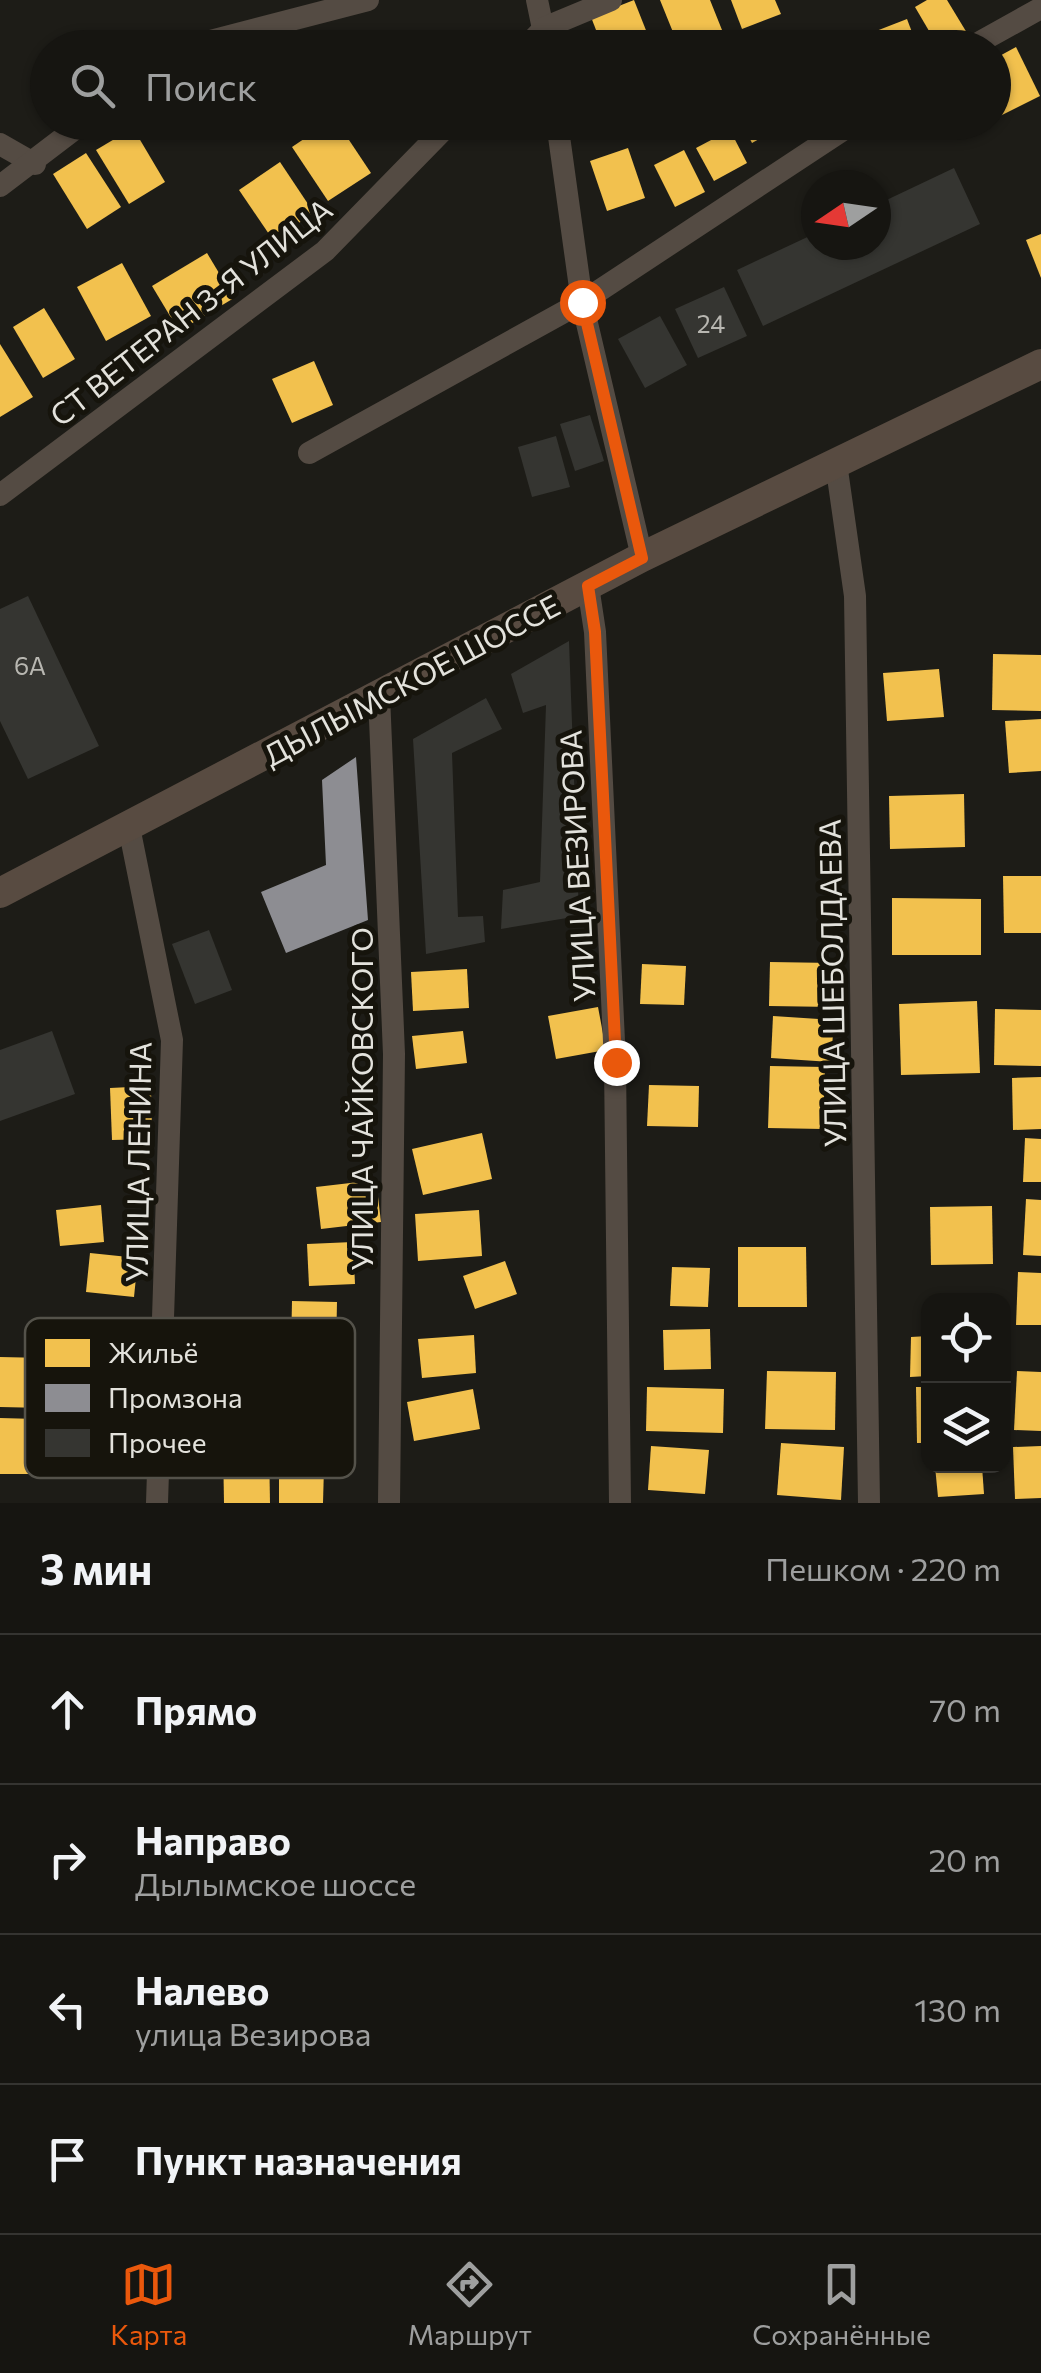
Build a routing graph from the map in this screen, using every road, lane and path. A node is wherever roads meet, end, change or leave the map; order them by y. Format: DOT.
graph roads {
  1 [pos="368,0"];
  2 [pos="537,0"];
  3 [pos="610,0"];
  4 [pos="1041,8"];
  5 [pos="253,30"];
  6 [pos="544,30"];
  7 [pos="559,30"];
  8 [pos="1001,30"];
  9 [pos="63,140"];
  10 [pos="434,140"];
  11 [pos="560,140"];
  12 [pos="828,140"];
  13 [pos="0,144"];
  14 [pos="35,164"];
  15 [pos="0,186"];
  16 [pos="582,302"];
  17 [pos="1041,364"];
  18 [pos="309,453"];
  19 [pos="836,464"];
  20 [pos="0,495"];
  21 [pos="642,558"];
  22 [pos="588,586"];
  23 [pos="380,696"];
  24 [pos="128,827"];
  25 [pos="0,894"];
  26 [pos="163,1318"];
  27 [pos="158,1478"];
  28 [pos="157,1503"];
  29 [pos="389,1503"];
  30 [pos="620,1503"];
  31 [pos="869,1503"];
  1 -- 5 [label="street"];
  2 -- 6 [label="street"];
  3 -- 7 [label="street"];
  4 -- 8 [label="street"];
  9 -- 14 [label="street"];
  10 -- 20 [label="street, СТ ВЕТЕРАН 3-Я УЛИЦА"];
  11 -- 16 [label="street"];
  12 -- 16 [label="street"];
  13 -- 14 [label="street"];
  14 -- 15 [label="street"];
  16 -- 18 [label="street"];
  16 -- 21 [label="street"];
  17 -- 19 [label="main road, ДЫЛЫМСКОЕ ШОССЕ"];
  19 -- 21 [label="main road, ДЫЛЫМСКОЕ ШОССЕ"];
  19 -- 31 [label="street, УЛИЦА ШЕБОЛДАЕВА"];
  21 -- 22 [label="main road, ДЫЛЫМСКОЕ ШОССЕ"];
  22 -- 23 [label="main road, ДЫЛЫМСКОЕ ШОССЕ"];
  22 -- 30 [label="street, УЛИЦА ВЕЗИРОВА"];
  23 -- 24 [label="main road, ДЫЛЫМСКОЕ ШОССЕ"];
  23 -- 29 [label="street, УЛИЦА ЧАЙКОВСКОГО"];
  24 -- 25 [label="main road, ДЫЛЫМСКОЕ ШОССЕ"];
  24 -- 26 [label="street, УЛИЦА ЛЕНИНА"];
  27 -- 28 [label="street, УЛИЦА ЛЕНИНА"];
}
